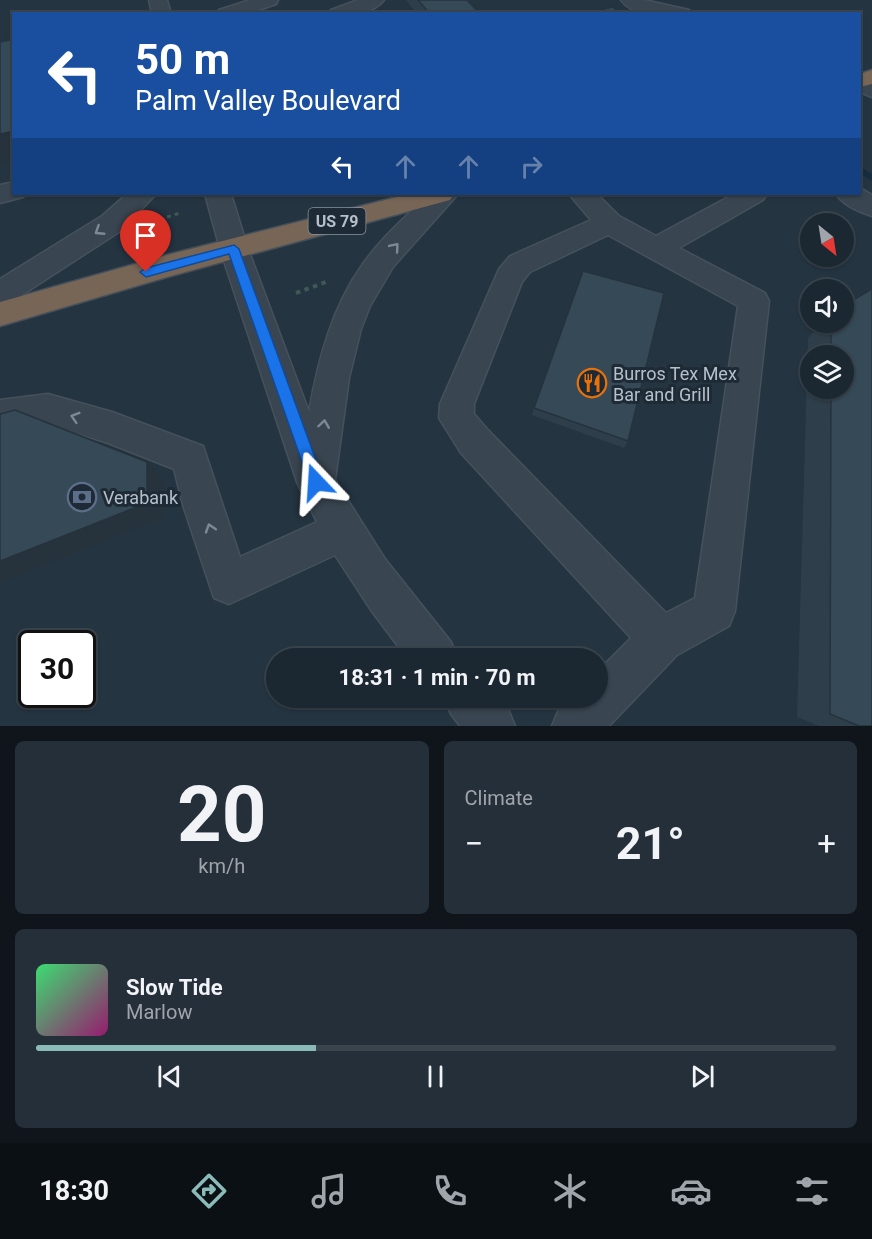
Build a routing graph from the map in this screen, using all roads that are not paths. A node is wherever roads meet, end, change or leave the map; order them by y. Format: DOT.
graph roads {
  1 [pos="269,0"];
  2 [pos="375,0"];
  3 [pos="630,0"];
  4 [pos="232,12"];
  5 [pos="343,12"];
  6 [pos="671,12"];
  7 [pos="142,195"];
  8 [pos="219,195"];
  9 [pos="439,195"];
  10 [pos="442,195"];
  11 [pos="583,195"];
  12 [pos="752,195"];
  13 [pos="851,195"];
  14 [pos="872,207"];
  15 [pos="609,223"];
  16 [pos="657,248"];
  17 [pos="234,249"];
  18 [pos="0,294"];
  19 [pos="0,314"];
  20 [pos="0,415"];
  21 [pos="316,482"];
  22 [pos="344,530"];
  23 [pos="661,639"];
  24 [pos="427,648"];
  25 [pos="476,708"];
  26 [pos="491,726"];
  27 [pos="576,726"];
  1 -- 4 [label="street"];
  2 -- 5 [label="street"];
  3 -- 6 [label="street"];
  7 -- 18 [label="street, one-way"];
  8 -- 17 [label="street"];
  9 -- 17 [label="highway, US 79"];
  21 -- 10 [label="street, one-way"];
  11 -- 15 [label="street"];
  12 -- 16 [label="street"];
  13 -- 14 [label="street"];
  15 -- 16 [label="street"];
  15 -- 23 [label="street"];
  16 -- 23 [label="street"];
  17 -- 19 [label="highway, US 79"];
  17 -- 21 [label="street"];
  22 -- 20 [label="street, one-way"];
  21 -- 22 [label="street"];
  22 -- 24 [label="street"];
  23 -- 27 [label="street"];
  25 -- 26 [label="street"];
}
